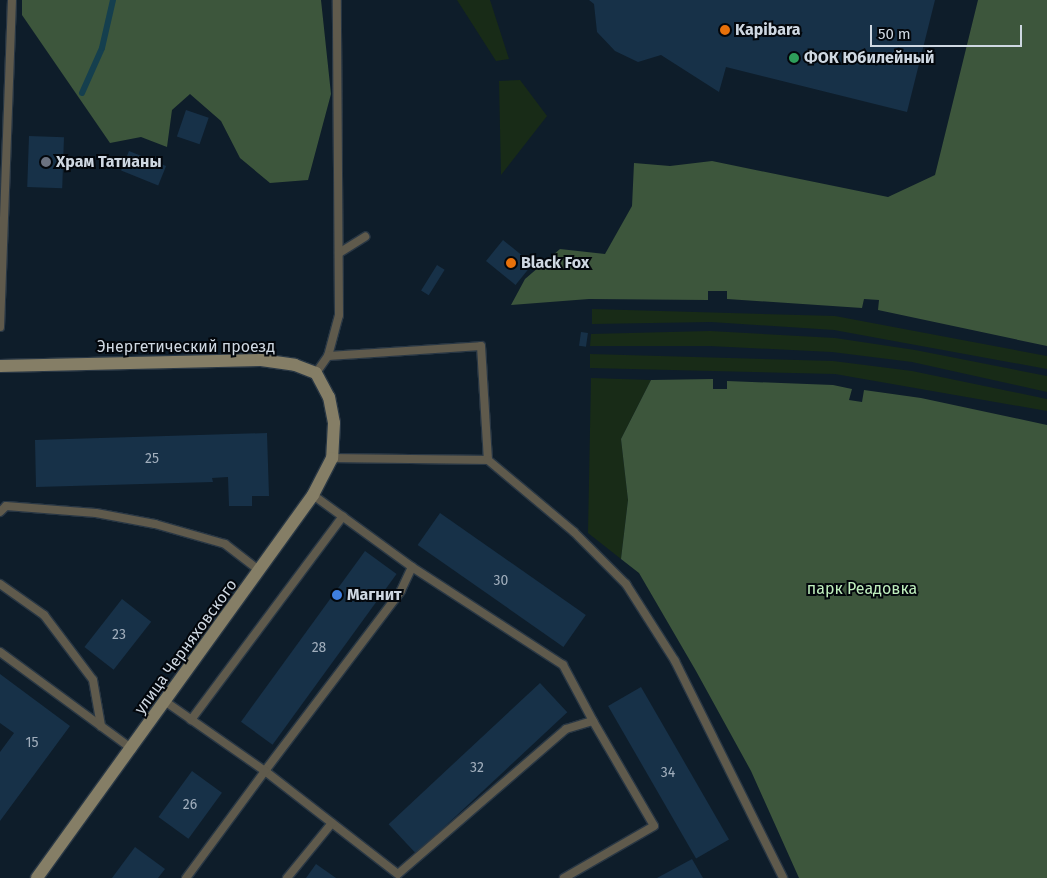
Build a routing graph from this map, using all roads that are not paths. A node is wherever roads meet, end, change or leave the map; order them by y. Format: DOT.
graph roads {
  1 [pos="12,0"];
  2 [pos="337,0"];
  3 [pos="365,237"];
  4 [pos="339,253"];
  5 [pos="0,326"];
  6 [pos="328,356"];
  7 [pos="0,366"];
  8 [pos="316,373"];
  9 [pos="332,458"];
  10 [pos="488,460"];
  11 [pos="313,494"];
  12 [pos="0,512"];
  13 [pos="343,516"];
  14 [pos="412,567"];
  15 [pos="260,572"];
  16 [pos="0,584"];
  17 [pos="0,652"];
  18 [pos="166,702"];
  19 [pos="191,720"];
  20 [pos="592,721"];
  21 [pos="101,726"];
  22 [pos="132,749"];
  23 [pos="265,771"];
  24 [pos="332,823"];
  25 [pos="400,876"];
  26 [pos="37,878"];
  27 [pos="186,878"];
  28 [pos="287,878"];
  29 [pos="564,878"];
  30 [pos="783,878"];
  1 -- 5 [label="lane"];
  2 -- 4 [label="lane"];
  3 -- 4 [label="lane"];
  4 -- 6 [label="lane"];
  6 -- 8 [label="lane"];
  6 -- 10 [label="lane"];
  7 -- 8 [label="street, Энергетический проезд"];
  8 -- 9 [label="street, улица Черняховского"];
  9 -- 10 [label="lane"];
  9 -- 11 [label="street, улица Черняховского"];
  10 -- 30 [label="lane"];
  11 -- 13 [label="lane"];
  11 -- 15 [label="street, улица Черняховского"];
  12 -- 15 [label="lane"];
  13 -- 14 [label="lane"];
  13 -- 19 [label="lane"];
  14 -- 20 [label="lane"];
  14 -- 23 [label="lane"];
  15 -- 18 [label="street, улица Черняховского"];
  16 -- 21 [label="lane"];
  17 -- 21 [label="lane"];
  18 -- 19 [label="lane"];
  18 -- 22 [label="street, улица Черняховского"];
  19 -- 23 [label="lane"];
  20 -- 25 [label="lane"];
  20 -- 29 [label="lane"];
  21 -- 22 [label="lane"];
  22 -- 26 [label="street, улица Черняховского"];
  23 -- 24 [label="lane"];
  23 -- 27 [label="lane"];
  24 -- 25 [label="lane"];
  24 -- 28 [label="lane"];
}
